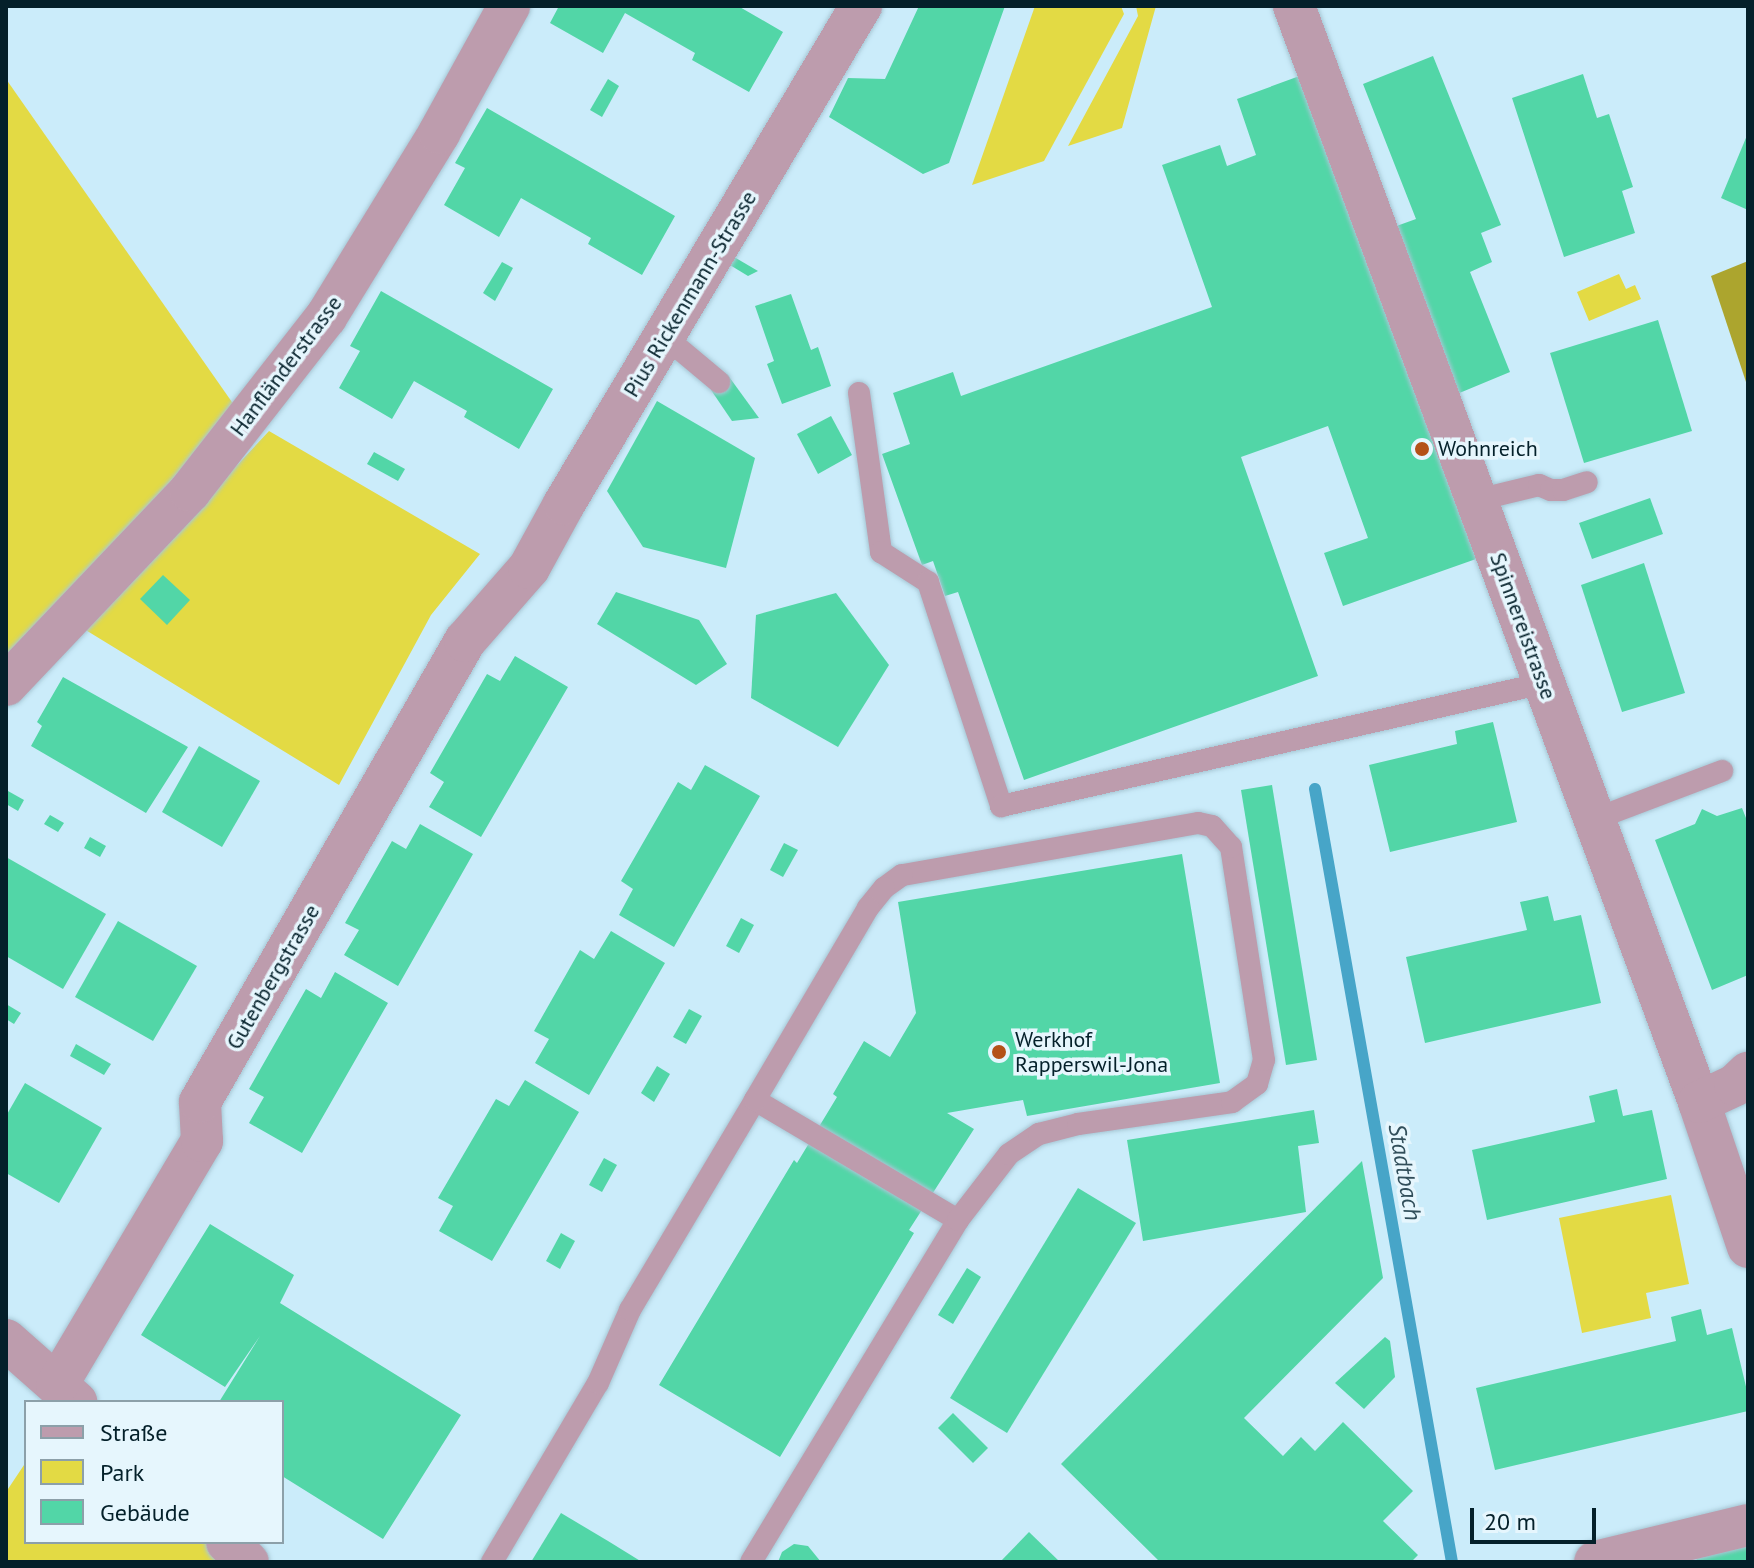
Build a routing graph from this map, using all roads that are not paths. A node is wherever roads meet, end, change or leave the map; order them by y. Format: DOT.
graph roads {
  1 [pos="509,6"];
  2 [pos="861,6"];
  3 [pos="1294,6"];
  4 [pos="664,336"];
  5 [pos="719,382"];
  6 [pos="859,393"];
  7 [pos="1587,482"];
  8 [pos="1477,500"];
  9 [pos="520,582"];
  10 [pos="1544,683"];
  11 [pos="6,685"];
  12 [pos="1722,771"];
  13 [pos="1595,819"];
  14 [pos="1748,1073"];
  15 [pos="755,1100"];
  16 [pos="1699,1102"];
  17 [pos="958,1220"];
  18 [pos="1748,1247"];
  19 [pos="6,1340"];
  20 [pos="66,1394"];
  21 [pos="1748,1525"];
  22 [pos="229,1544"];
  23 [pos="248,1562"];
  24 [pos="492,1562"];
  25 [pos="751,1562"];
  26 [pos="1595,1562"];
  1 -- 11 [label="street, Hanfländerstrasse"];
  2 -- 4 [label="street, Pius Rickenmann-Strasse"];
  3 -- 8 [label="street, Spinnereistrasse"];
  4 -- 5 [label="lane"];
  4 -- 9 [label="street, Pius Rickenmann-Strasse"];
  6 -- 10 [label="lane"];
  7 -- 8 [label="lane"];
  8 -- 10 [label="street, Spinnereistrasse"];
  9 -- 20 [label="street, Gutenbergstrasse"];
  10 -- 13 [label="street, Spinnereistrasse"];
  12 -- 13 [label="lane"];
  13 -- 16 [label="street, Spinnereistrasse"];
  14 -- 16 [label="street"];
  15 -- 17 [label="lane"];
  15 -- 17 [label="lane"];
  15 -- 24 [label="lane"];
  16 -- 18 [label="street, Spinnereistrasse"];
  17 -- 25 [label="lane"];
  19 -- 20 [label="street"];
  21 -- 26 [label="street"];
  22 -- 23 [label="street"];
}
